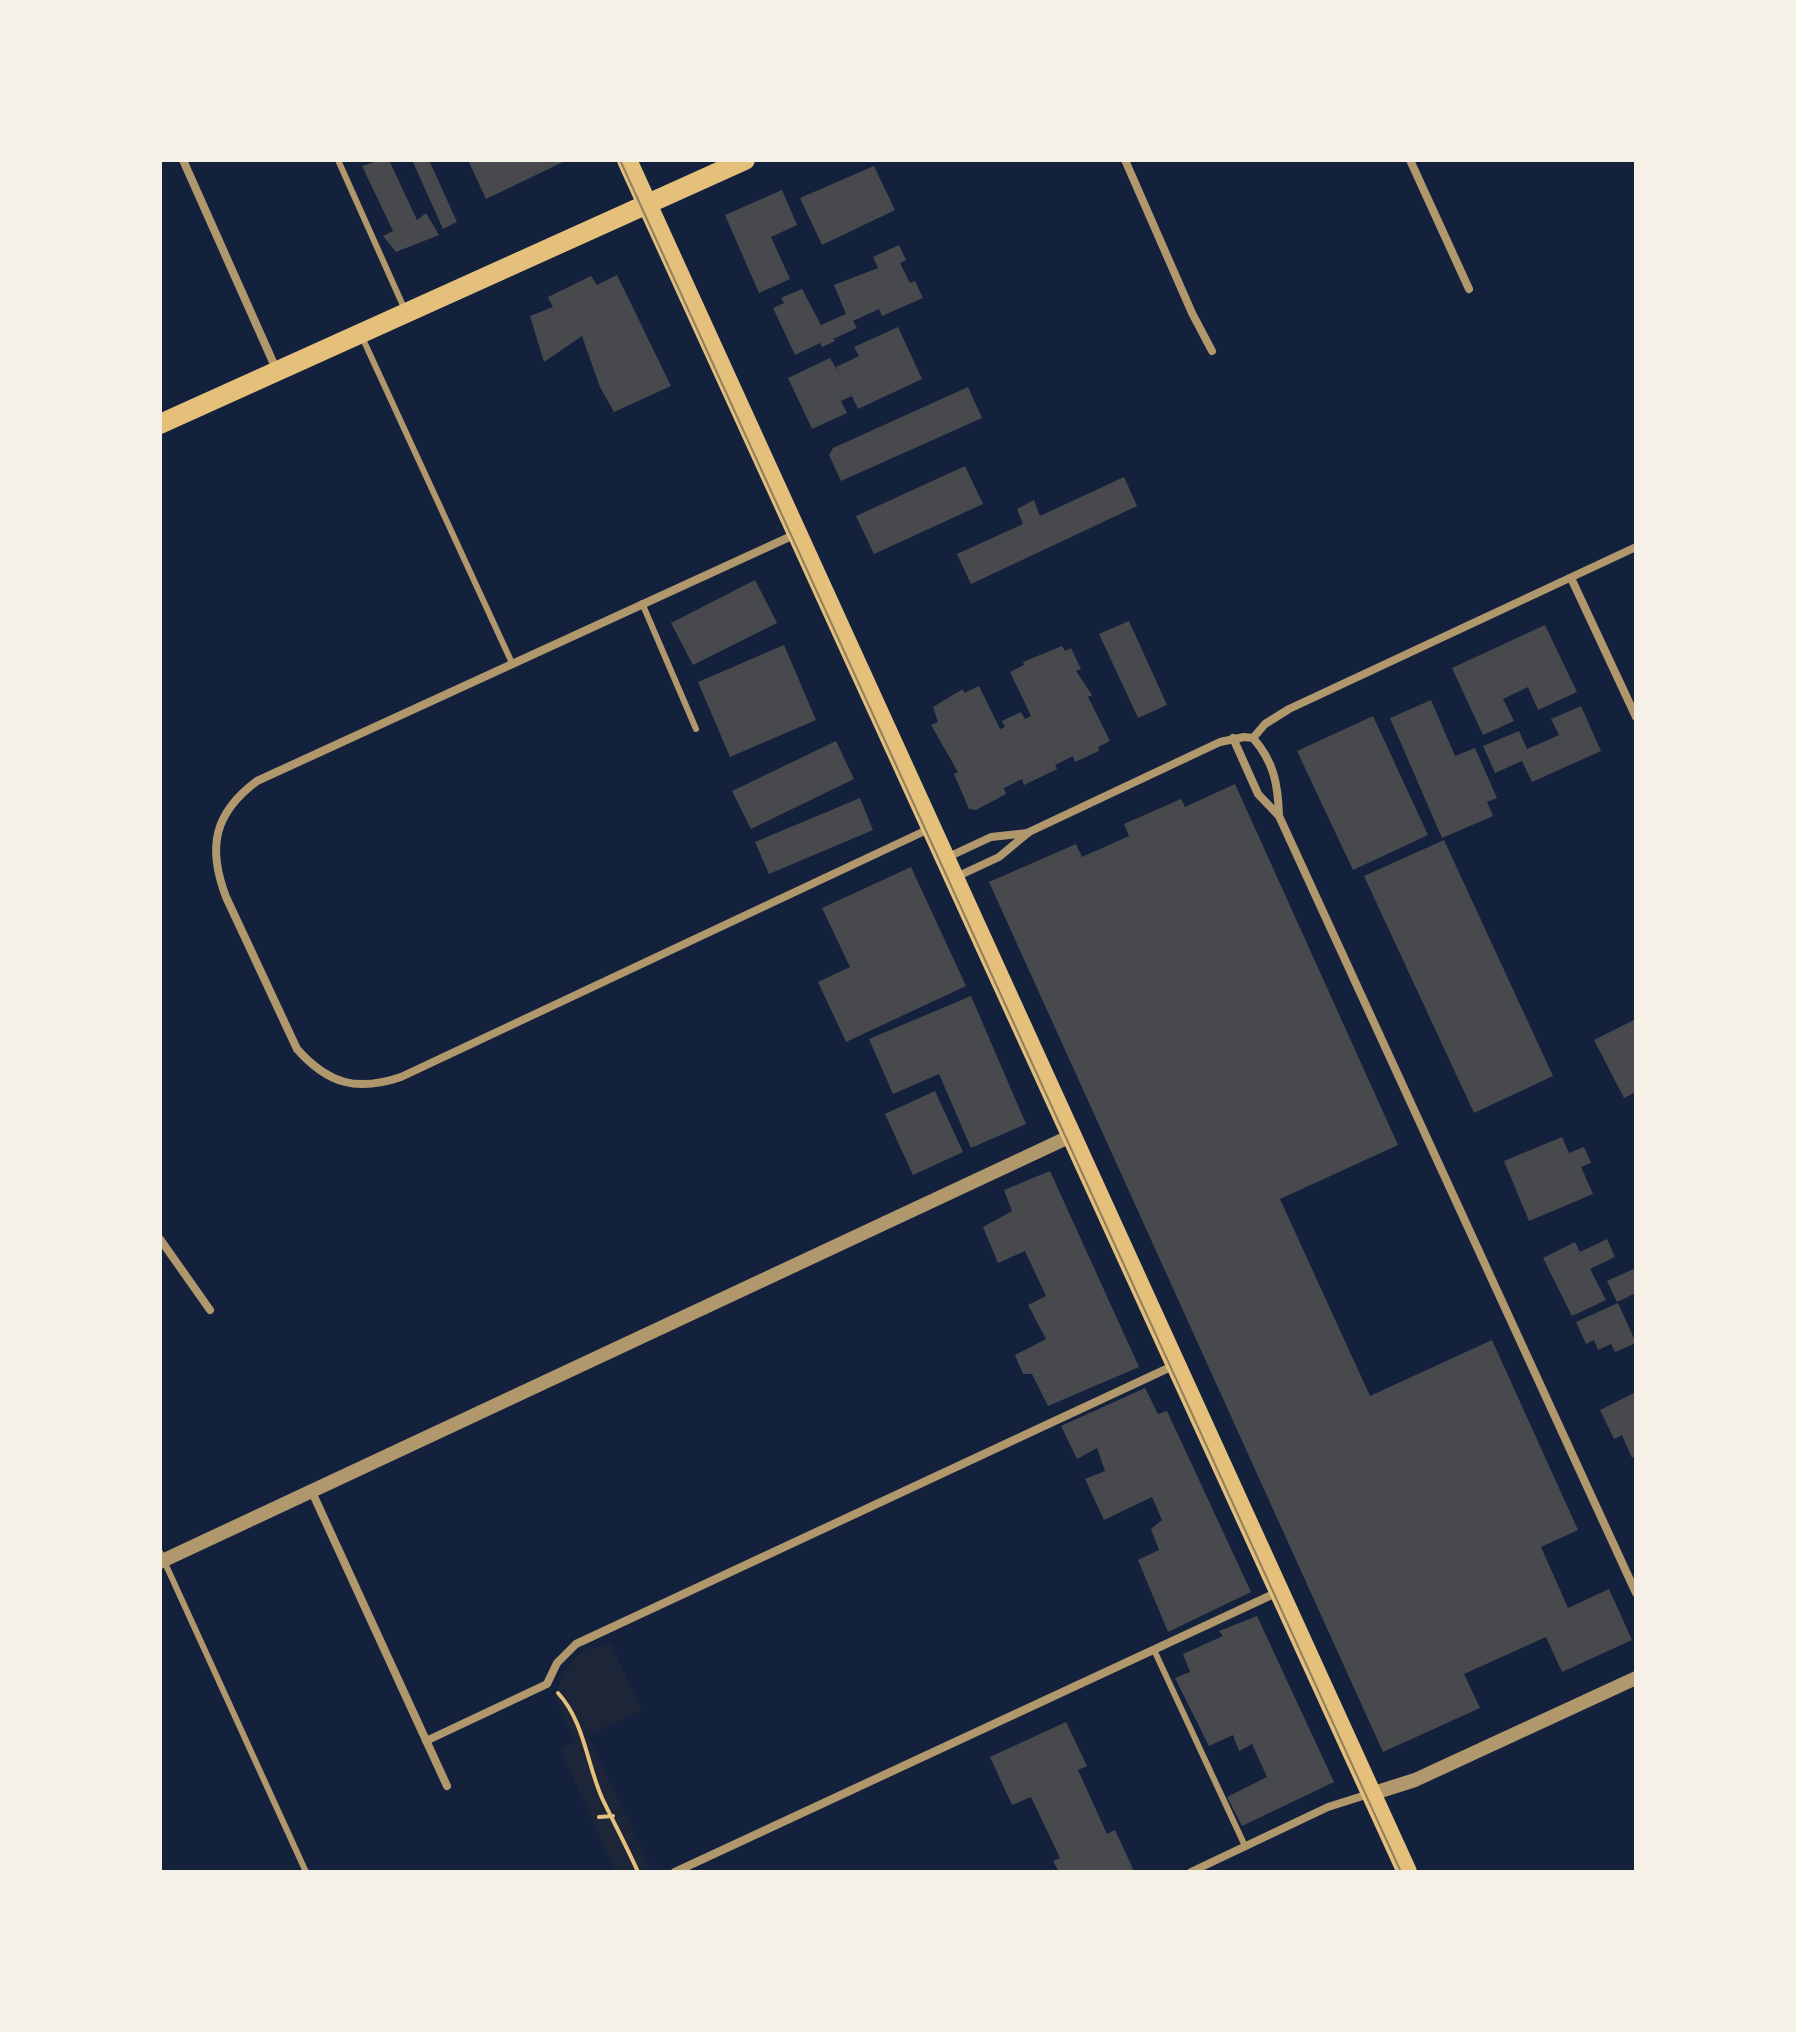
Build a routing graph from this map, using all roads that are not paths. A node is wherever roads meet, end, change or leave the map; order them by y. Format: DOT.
graph roads {
  1 [pos="183,160"];
  2 [pos="338,160"];
  3 [pos="627,160"];
  4 [pos="745,160"];
  5 [pos="1125,160"];
  6 [pos="1410,160"];
  7 [pos="647,205"];
  8 [pos="1469,289"];
  9 [pos="406,313"];
  10 [pos="360,334"];
  11 [pos="1212,351"];
  12 [pos="277,371"];
  13 [pos="160,424"];
  14 [pos="797,534"];
  15 [pos="1636,547"];
  16 [pos="1571,578"];
  17 [pos="642,603"];
  18 [pos="512,663"];
  19 [pos="1636,717"];
  20 [pos="696,729"];
  21 [pos="1233,738"];
  22 [pos="1253,738"];
  23 [pos="1279,816"];
  24 [pos="930,828"];
  25 [pos="1029,832"];
  26 [pos="945,858"];
  27 [pos="954,878"];
  28 [pos="1071,1136"];
  29 [pos="160,1239"];
  30 [pos="210,1310"];
  31 [pos="1175,1365"];
  32 [pos="312,1492"];
  33 [pos="161,1558"];
  34 [pos="1279,1591"];
  35 [pos="1636,1593"];
  36 [pos="1154,1650"];
  37 [pos="1636,1678"];
  38 [pos="426,1741"];
  39 [pos="447,1786"];
  40 [pos="1371,1794"];
  41 [pos="1245,1846"];
  42 [pos="306,1872"];
  43 [pos="675,1872"];
  44 [pos="1191,1872"];
  45 [pos="1407,1872"];
  1 -- 12 [label="street"];
  2 -- 9 [label="lane"];
  3 -- 7 [label="main road"];
  4 -- 7 [label="main road"];
  5 -- 11 [label="street"];
  6 -- 8 [label="street"];
  7 -- 9 [label="main road"];
  7 -- 14 [label="main road"];
  9 -- 10 [label="main road"];
  10 -- 12 [label="main road"];
  10 -- 18 [label="lane"];
  12 -- 13 [label="main road"];
  14 -- 17 [label="street"];
  14 -- 24 [label="main road"];
  15 -- 16 [label="street"];
  16 -- 19 [label="street"];
  16 -- 22 [label="street"];
  17 -- 18 [label="street"];
  17 -- 20 [label="lane"];
  18 -- 24 [label="street"];
  21 -- 22 [label="street"];
  21 -- 23 [label="street"];
  21 -- 25 [label="street"];
  22 -- 23 [label="street"];
  23 -- 35 [label="street"];
  24 -- 26 [label="main road"];
  25 -- 26 [label="street"];
  25 -- 27 [label="street"];
  26 -- 27 [label="main road"];
  27 -- 28 [label="main road"];
  28 -- 31 [label="main road"];
  28 -- 32 [label="street"];
  29 -- 30 [label="street"];
  31 -- 34 [label="main road"];
  31 -- 38 [label="street"];
  32 -- 33 [label="street"];
  32 -- 38 [label="street"];
  33 -- 42 [label="lane"];
  34 -- 36 [label="street"];
  34 -- 40 [label="main road"];
  36 -- 41 [label="lane"];
  36 -- 43 [label="street"];
  37 -- 40 [label="street"];
  38 -- 39 [label="street"];
  40 -- 41 [label="street"];
  40 -- 45 [label="main road"];
  41 -- 44 [label="street"];
}
